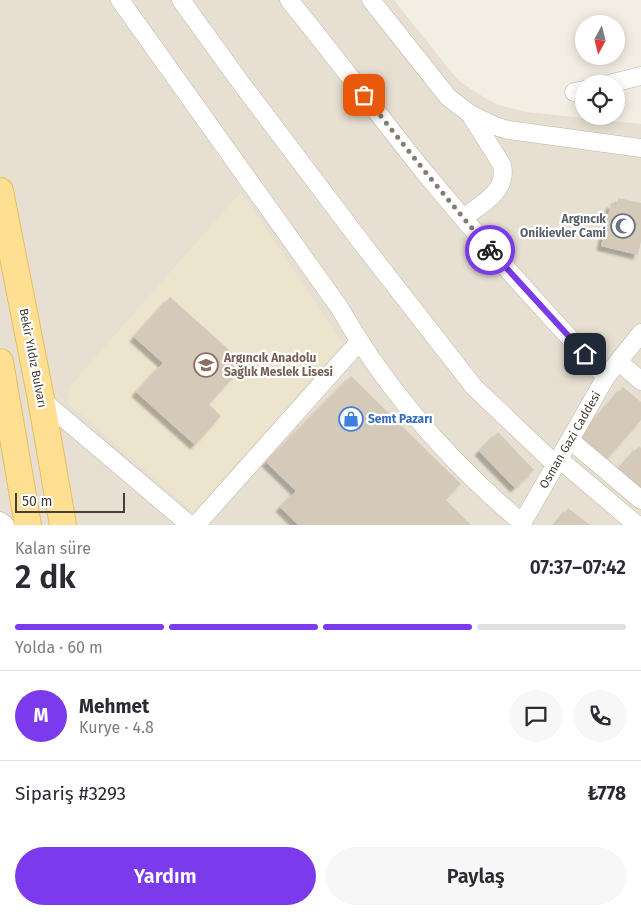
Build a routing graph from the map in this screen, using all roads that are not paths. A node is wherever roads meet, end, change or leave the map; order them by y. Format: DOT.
graph roads {
  1 [pos="120,0"];
  2 [pos="181,0"];
  3 [pos="289,0"];
  4 [pos="371,0"];
  5 [pos="641,76"];
  6 [pos="625,80"];
  7 [pos="470,114"];
  8 [pos="641,148"];
  9 [pos="0,191"];
  10 [pos="463,218"];
  11 [pos="641,333"];
  12 [pos="359,342"];
  13 [pos="0,362"];
  14 [pos="618,362"];
  15 [pos="606,377"];
  16 [pos="641,381"];
  17 [pos="41,399"];
  18 [pos="570,440"];
  19 [pos="557,462"];
  20 [pos="641,500"];
  21 [pos="0,521"];
  22 [pos="521,524"];
  23 [pos="5,525"];
  24 [pos="28,525"];
  25 [pos="64,525"];
  26 [pos="190,525"];
  27 [pos="196,525"];
  28 [pos="637,525"];
  1 -- 12 [label="street"];
  2 -- 19 [label="street"];
  3 -- 10 [label="street"];
  4 -- 7 [label="street"];
  5 -- 6 [label="street"];
  7 -- 8 [label="street"];
  7 -- 10 [label="street"];
  9 -- 17 [label="main road, Bekir Yıldız Bulvarı"];
  10 -- 15 [label="street"];
  11 -- 14 [label="street, Osman Gazi Caddesi"];
  12 -- 22 [label="street"];
  12 -- 27 [label="street"];
  13 -- 24 [label="main road"];
  14 -- 15 [label="street, Osman Gazi Caddesi"];
  14 -- 16 [label="street"];
  15 -- 18 [label="street, Osman Gazi Caddesi"];
  17 -- 25 [label="main road, Bekir Yıldız Bulvarı"];
  17 -- 26 [label="street"];
  18 -- 19 [label="street, Osman Gazi Caddesi"];
  18 -- 20 [label="street"];
  19 -- 22 [label="street, Osman Gazi Caddesi"];
  19 -- 28 [label="street"];
  21 -- 23 [label="street"];
}
